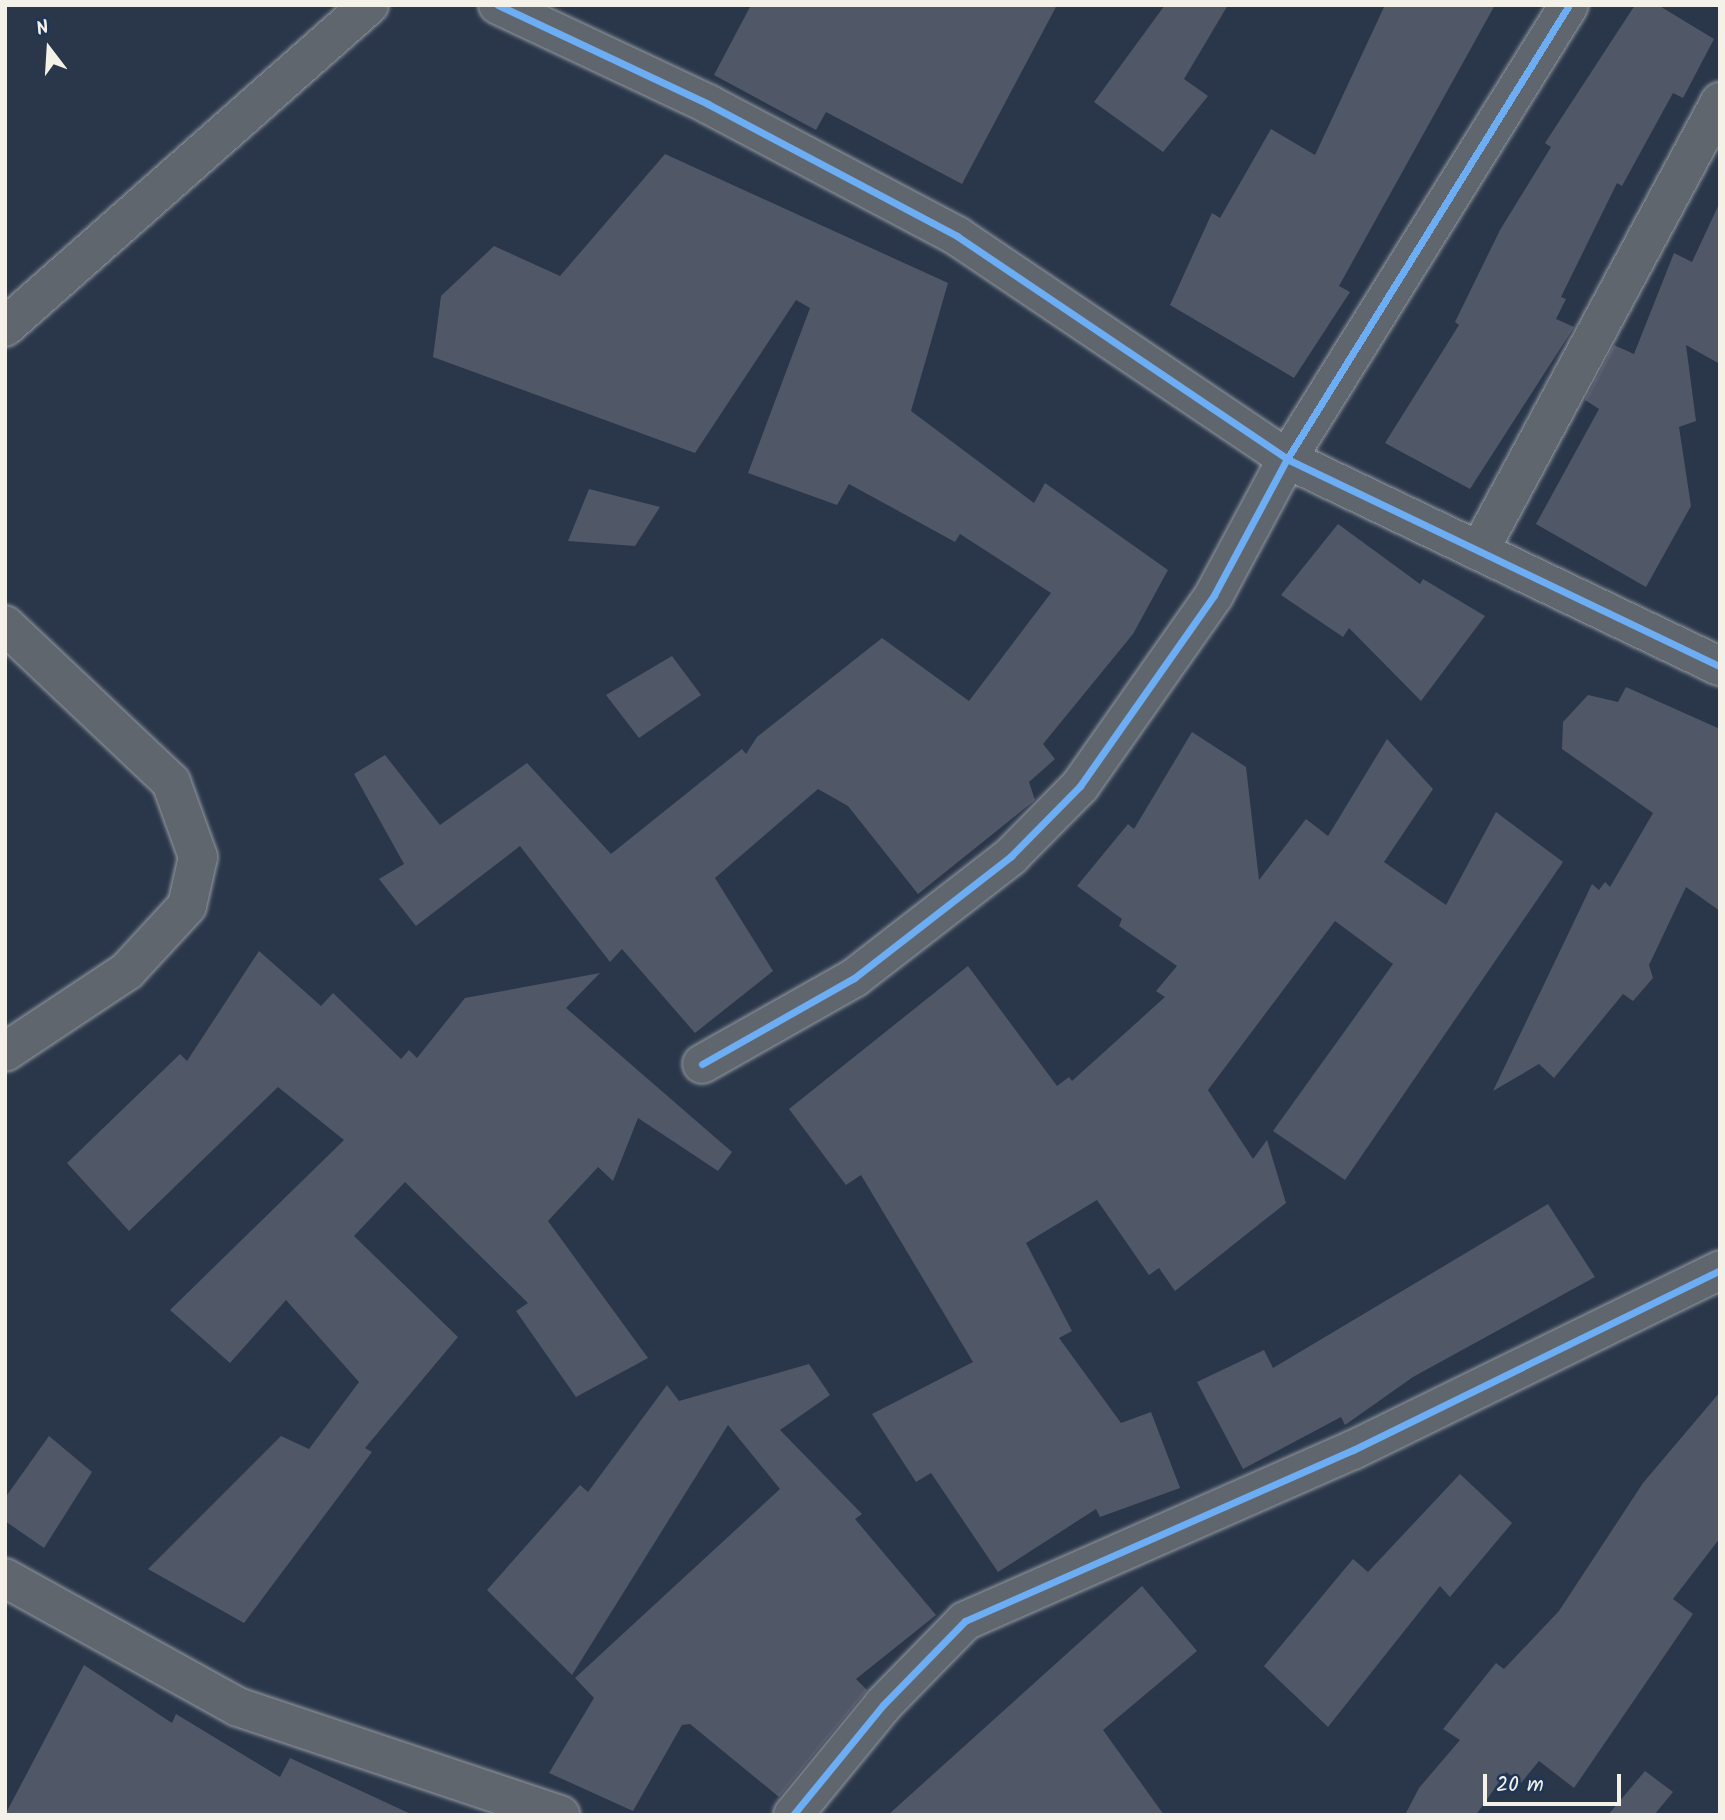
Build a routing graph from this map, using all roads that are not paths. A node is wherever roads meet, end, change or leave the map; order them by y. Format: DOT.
graph roads {
  1 [pos="369,5"];
  2 [pos="498,5"];
  3 [pos="1569,5"];
  4 [pos="1720,102"];
  5 [pos="5,327"];
  6 [pos="1287,459"];
  7 [pos="1479,551"];
  8 [pos="5,625"];
  9 [pos="1720,666"];
  10 [pos="5,1052"];
  11 [pos="702,1064"];
  12 [pos="1720,1270"];
  13 [pos="5,1578"];
  14 [pos="560,1815"];
  15 [pos="793,1815"];
  1 -- 5 [label="street"];
  2 -- 6 [label="street"];
  3 -- 6 [label="street"];
  4 -- 7 [label="street"];
  6 -- 7 [label="street"];
  6 -- 11 [label="street"];
  7 -- 9 [label="street"];
  8 -- 10 [label="street"];
  12 -- 15 [label="street"];
  13 -- 14 [label="street"];
}
